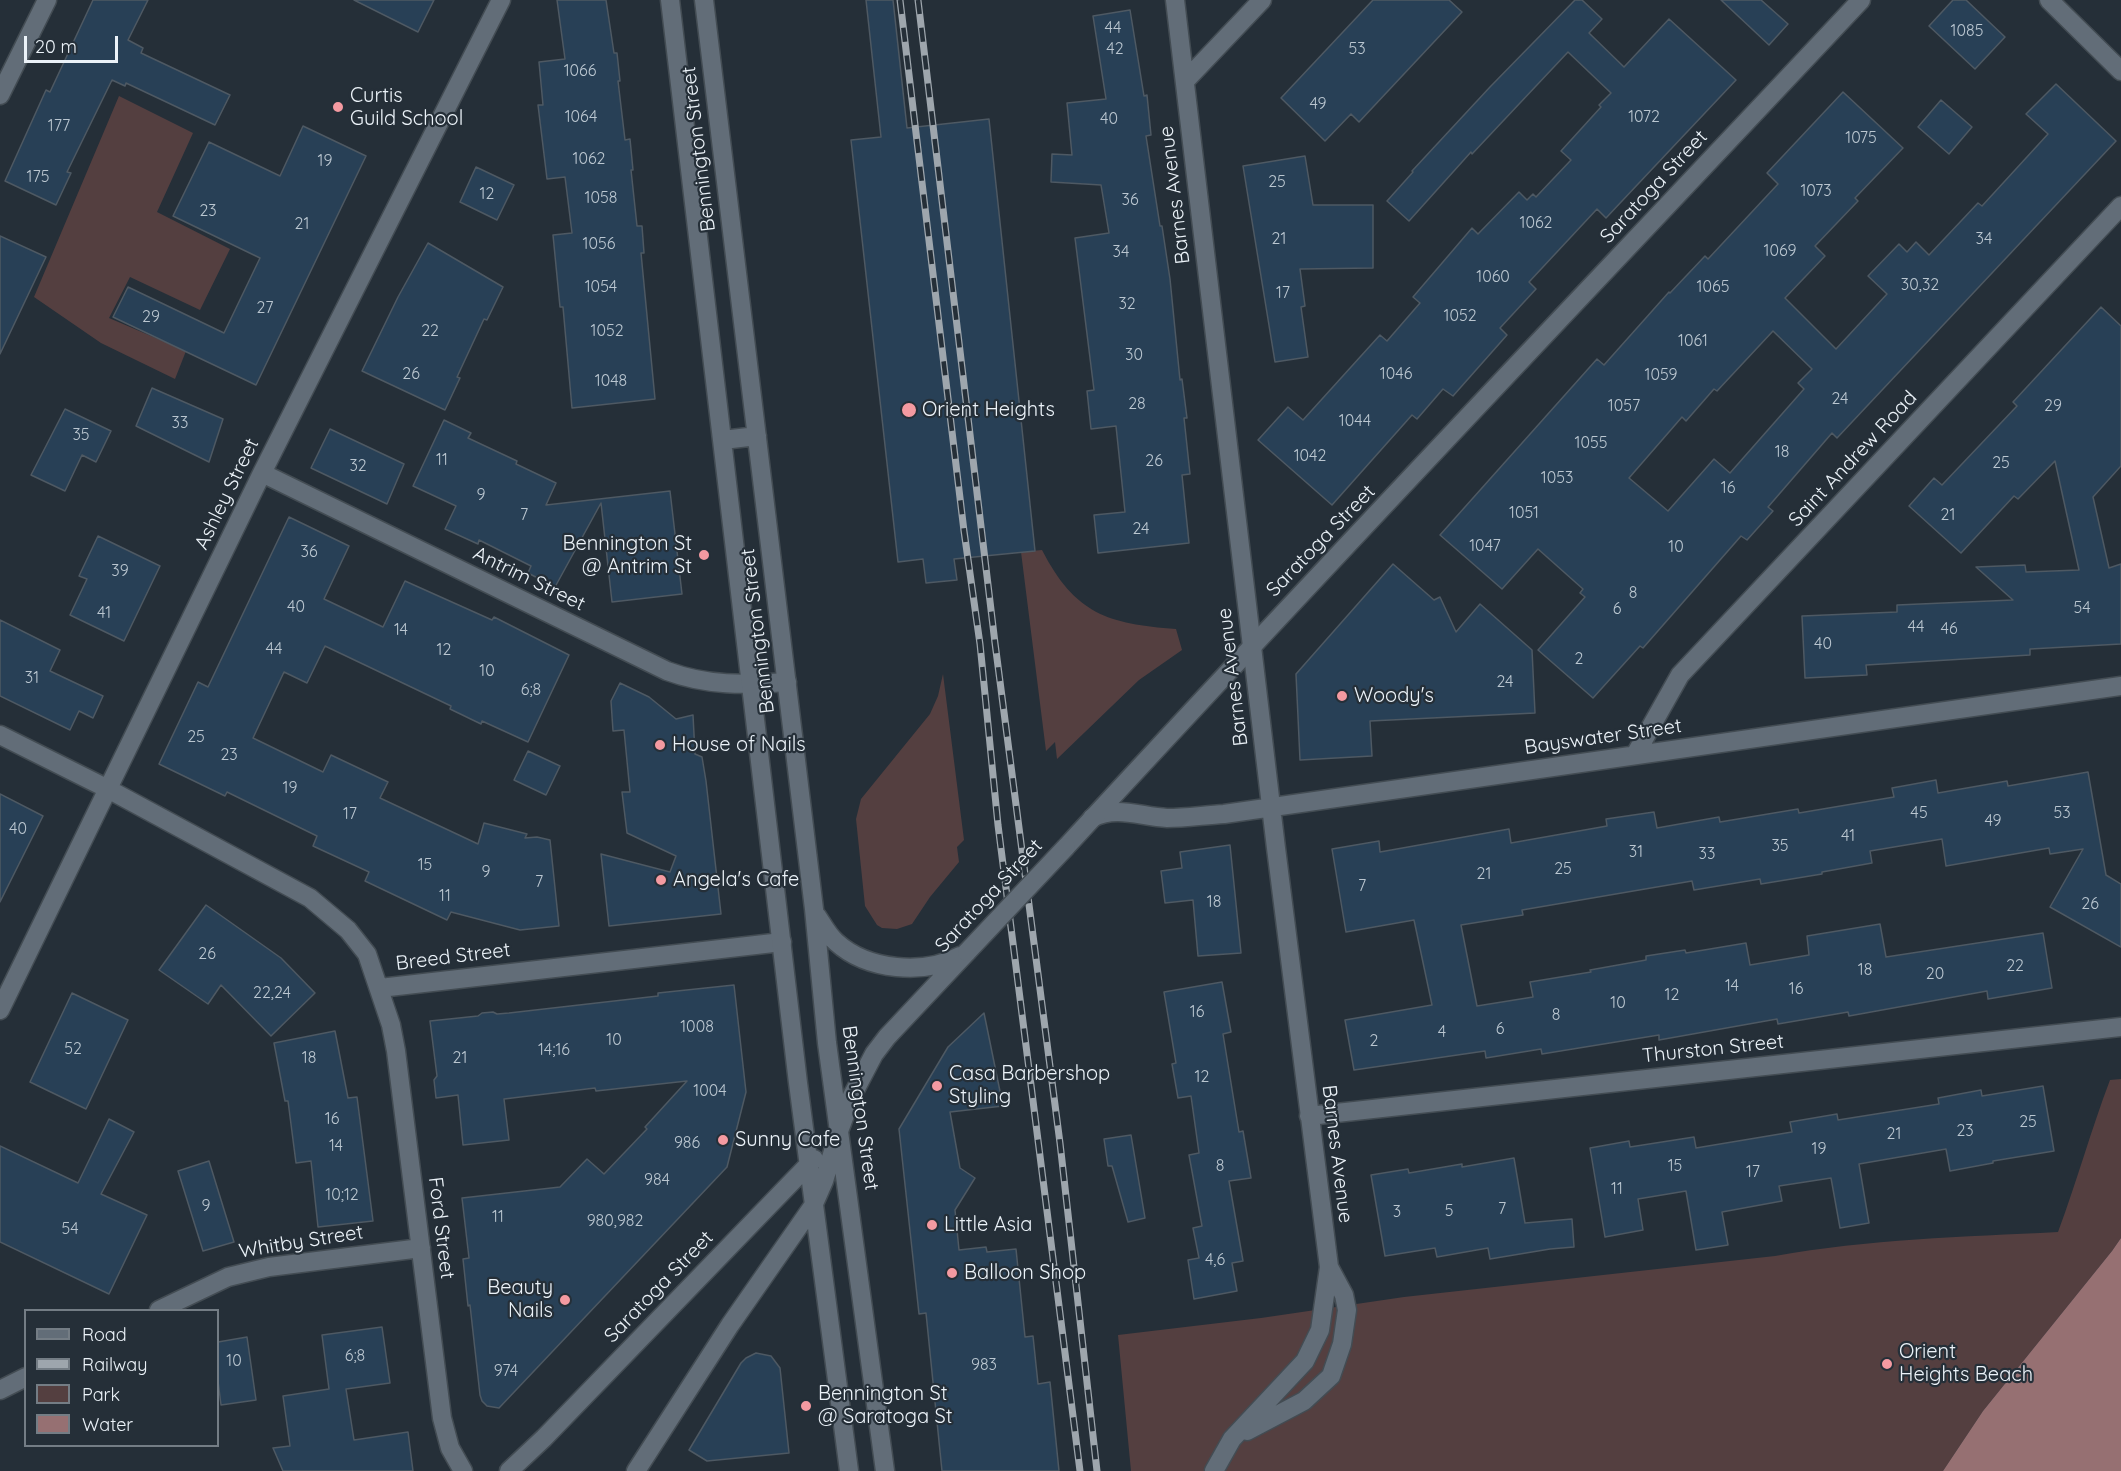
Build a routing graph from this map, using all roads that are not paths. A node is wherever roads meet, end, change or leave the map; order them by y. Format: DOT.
graph roads {
  1 [pos="47,0"];
  2 [pos="501,0"];
  3 [pos="670,0"];
  4 [pos="704,0"];
  5 [pos="1175,0"];
  6 [pos="1262,0"];
  7 [pos="1861,0"];
  8 [pos="2049,0"];
  9 [pos="2121,71"];
  10 [pos="1185,81"];
  11 [pos="0,95"];
  12 [pos="2121,206"];
  13 [pos="757,436"];
  14 [pos="723,440"];
  15 [pos="262,473"];
  16 [pos="1252,645"];
  17 [pos="787,682"];
  18 [pos="752,685"];
  19 [pos="2121,686"];
  20 [pos="0,735"];
  21 [pos="1635,755"];
  22 [pos="108,789"];
  23 [pos="1271,807"];
  24 [pos="1092,819"];
  25 [pos="814,909"];
  26 [pos="782,942"];
  27 [pos="967,952"];
  28 [pos="380,988"];
  29 [pos="0,1010"];
  30 [pos="2121,1028"];
  31 [pos="1310,1116"];
  32 [pos="839,1131"];
  33 [pos="808,1164"];
  34 [pos="813,1206"];
  35 [pos="421,1248"];
  36 [pos="1329,1267"];
  37 [pos="163,1309"];
  38 [pos="24,1378"];
  39 [pos="0,1390"];
  40 [pos="1232,1439"];
  41 [pos="463,1471"];
  42 [pos="509,1471"];
  43 [pos="636,1471"];
  44 [pos="849,1471"];
  45 [pos="885,1471"];
  46 [pos="1214,1471"];
  1 -- 11 [label="street"];
  2 -- 15 [label="street, Ashley Street"];
  3 -- 14 [label="street, Bennington Street"];
  4 -- 13 [label="street, Bennington Street"];
  5 -- 10 [label="street, Barnes Avenue"];
  6 -- 10 [label="street"];
  7 -- 16 [label="street, Saratoga Street"];
  8 -- 9 [label="street"];
  10 -- 16 [label="street, Barnes Avenue"];
  12 -- 21 [label="street, Saint Andrew Road"];
  13 -- 14 [label="street"];
  13 -- 17 [label="street, Bennington Street"];
  14 -- 18 [label="street, Bennington Street"];
  15 -- 18 [label="street, Antrim Street"];
  15 -- 22 [label="street, Ashley Street"];
  16 -- 23 [label="street, Barnes Avenue"];
  16 -- 24 [label="street, Saratoga Street"];
  17 -- 18 [label="street, Antrim Street"];
  17 -- 25 [label="street, Bennington Street"];
  18 -- 26 [label="street, Bennington Street"];
  19 -- 21 [label="street, Bayswater Street"];
  20 -- 22 [label="street, Breed Street"];
  21 -- 23 [label="street, Bayswater Street"];
  22 -- 28 [label="street, Breed Street"];
  22 -- 29 [label="street, Ashley Street"];
  23 -- 24 [label="street, Bayswater Street"];
  23 -- 31 [label="street, Barnes Avenue"];
  24 -- 27 [label="street, Saratoga Street, bridge"];
  25 -- 27 [label="street"];
  25 -- 32 [label="street, Bennington Street"];
  26 -- 28 [label="street, Breed Street"];
  26 -- 33 [label="street, Bennington Street"];
  27 -- 32 [label="street, Saratoga Street"];
  28 -- 35 [label="street, Ford Street"];
  30 -- 31 [label="street, Thurston Street"];
  31 -- 36 [label="street, Barnes Avenue"];
  32 -- 33 [label="street, Saratoga Street"];
  32 -- 34 [label="street, Saratoga Street"];
  32 -- 45 [label="street, Bennington Street"];
  33 -- 34 [label="street, Bennington Street"];
  33 -- 42 [label="street, Saratoga Street"];
  34 -- 43 [label="street, Saratoga Street"];
  34 -- 44 [label="street, Bennington Street"];
  35 -- 37 [label="street, Whitby Street"];
  35 -- 41 [label="street, Ford Street"];
  36 -- 40 [label="street"];
  36 -- 40 [label="street"];
  38 -- 39 [label="street"];
  40 -- 46 [label="street"];
}
